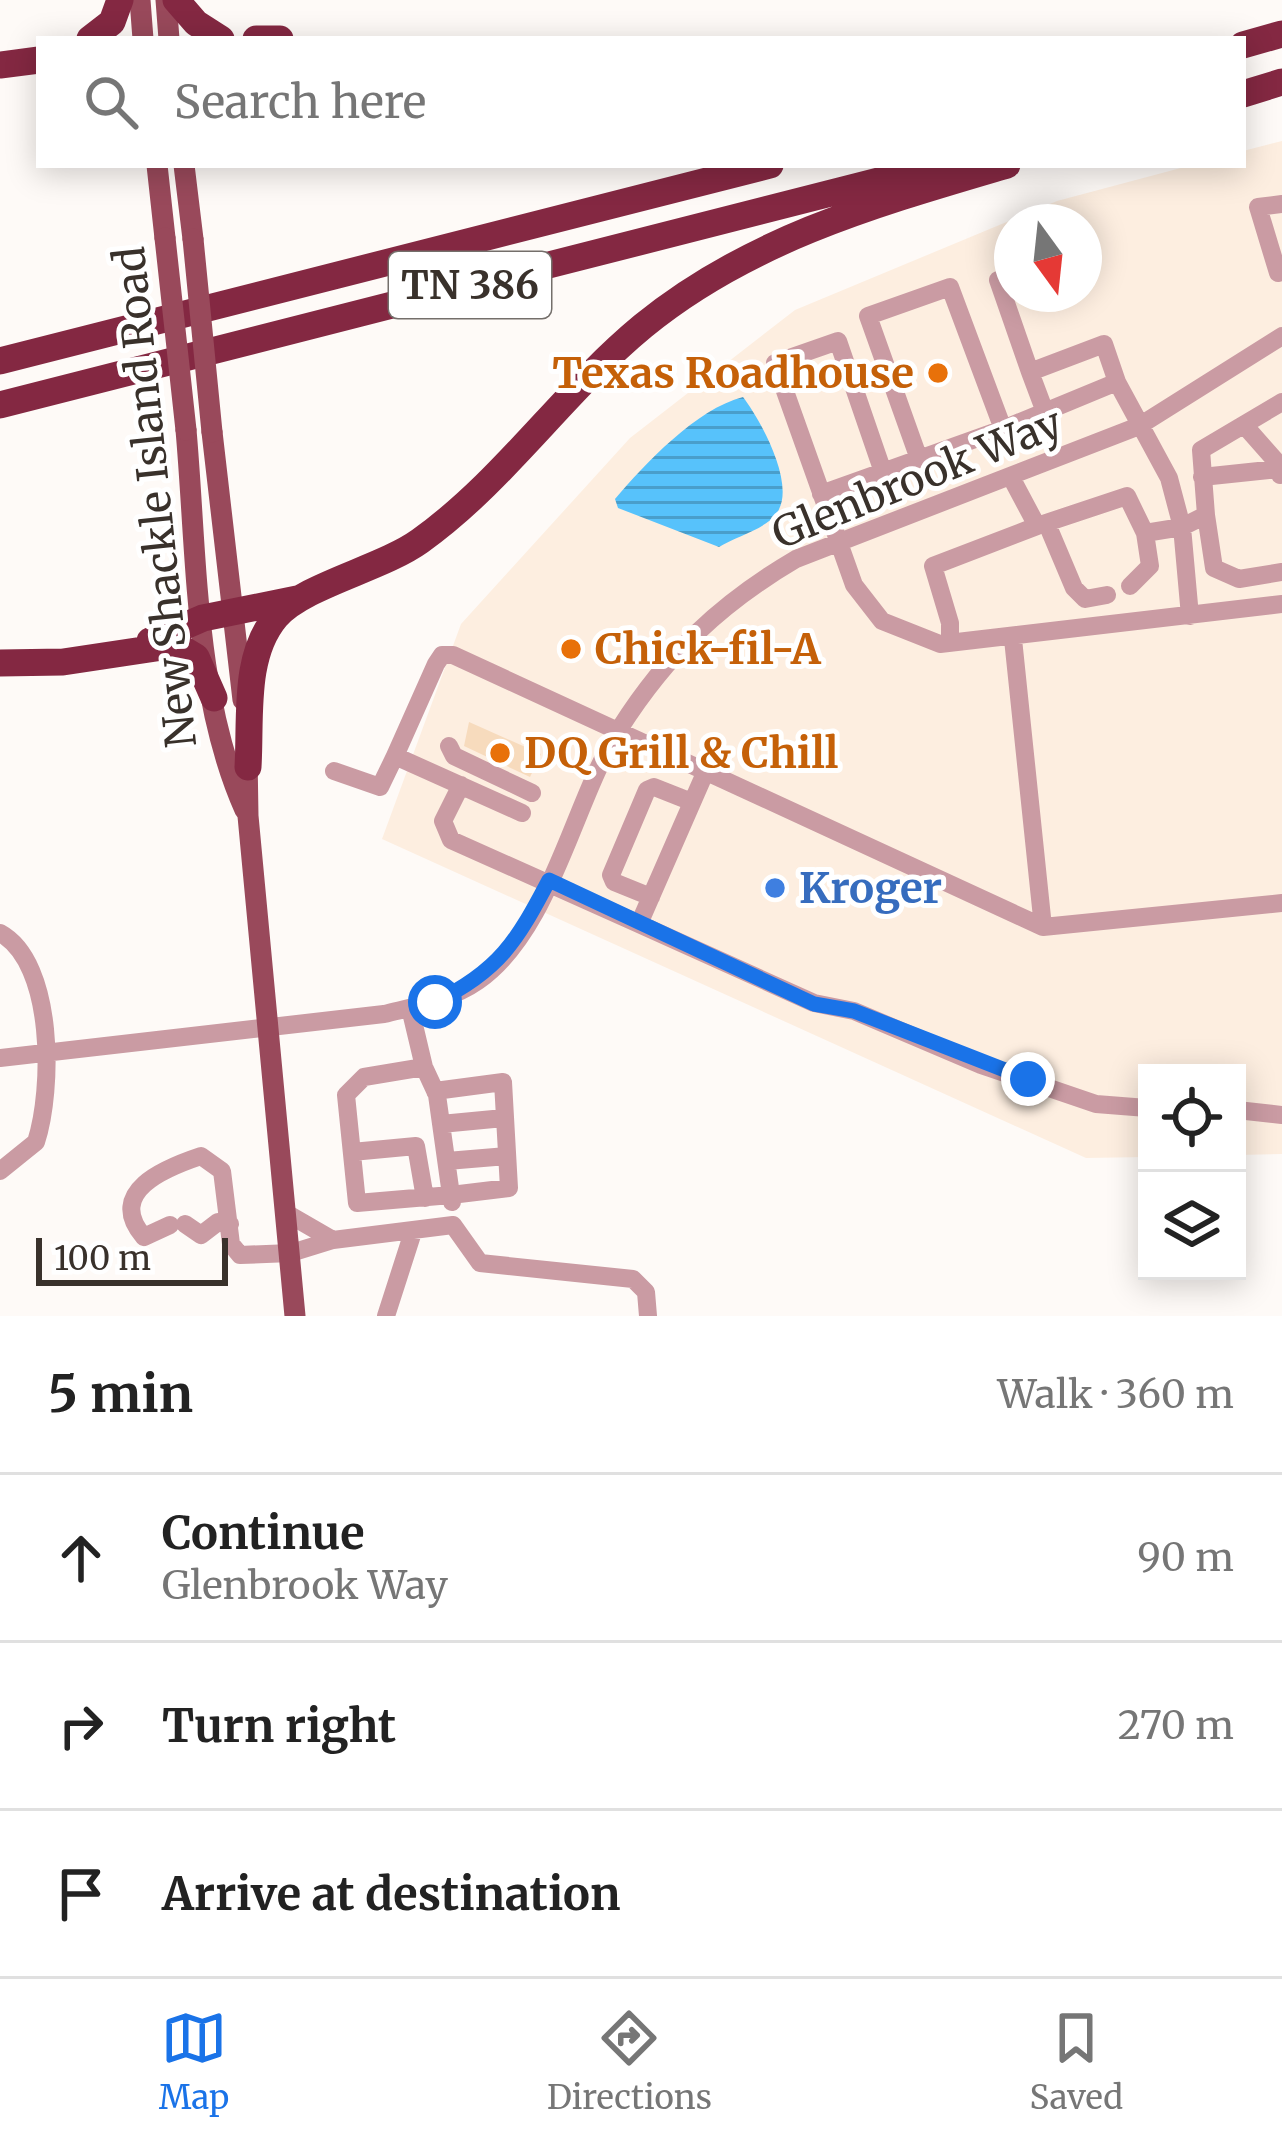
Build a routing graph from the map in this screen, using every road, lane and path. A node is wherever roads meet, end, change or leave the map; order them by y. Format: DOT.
graph roads {
  1 [pos="120,0"];
  2 [pos="140,0"];
  3 [pos="166,0"];
  4 [pos="176,0"];
  5 [pos="1282,34"];
  6 [pos="94,36"];
  7 [pos="143,36"];
  8 [pos="169,36"];
  9 [pos="216,36"];
  10 [pos="1246,44"];
  11 [pos="1282,81"];
  12 [pos="1246,91"];
  13 [pos="157,168"];
  14 [pos="184,168"];
  15 [pos="758,168"];
  16 [pos="929,168"];
  17 [pos="997,168"];
  18 [pos="1282,204"];
  19 [pos="1282,272"];
  20 [pos="1009,312"];
  21 [pos="1282,336"];
  22 [pos="0,361"];
  23 [pos="1030,372"];
  24 [pos="1117,382"];
  25 [pos="1282,402"];
  26 [pos="0,405"];
  27 [pos="1045,412"];
  28 [pos="1139,426"];
  29 [pos="1245,426"];
  30 [pos="1003,429"];
  31 [pos="919,459"];
  32 [pos="883,472"];
  33 [pos="1280,475"];
  34 [pos="1202,477"];
  35 [pos="1012,479"];
  36 [pos="821,494"];
  37 [pos="1206,515"];
  38 [pos="1042,525"];
  39 [pos="1183,526"];
  40 [pos="1145,532"];
  41 [pos="838,544"];
  42 [pos="1282,572"];
  43 [pos="1130,586"];
  44 [pos="1107,595"];
  45 [pos="299,598"];
  46 [pos="1282,604"];
  47 [pos="232,612"];
  48 [pos="1190,616"];
  49 [pos="203,618"];
  50 [pos="1013,639"];
  51 [pos="950,643"];
  52 [pos="135,647"];
  53 [pos="0,663"];
  54 [pos="214,698"];
  55 [pos="617,731"];
  56 [pos="449,746"];
  57 [pos="395,756"];
  58 [pos="248,766"];
  59 [pos="334,771"];
  60 [pos="705,773"];
  61 [pos="461,785"];
  62 [pos="532,793"];
  63 [pos="692,802"];
  64 [pos="522,813"];
  65 [pos="248,817"];
  66 [pos="549,880"];
  67 [pos="651,897"];
  68 [pos="1282,902"];
  69 [pos="639,924"];
  70 [pos="1043,927"];
  71 [pos="0,933"];
  72 [pos="410,1008"];
  73 [pos="267,1025"];
  74 [pos="48,1052"];
  75 [pos="0,1058"];
  76 [pos="424,1067"];
  77 [pos="435,1091"];
  78 [pos="1138,1107"];
  79 [pos="1246,1111"];
  80 [pos="1282,1115"];
  81 [pos="504,1118"];
  82 [pos="442,1124"];
  83 [pos="352,1152"];
  84 [pos="507,1156"];
  85 [pos="447,1161"];
  86 [pos="0,1171"];
  87 [pos="452,1195"];
  88 [pos="425,1198"];
  89 [pos="288,1214"];
  90 [pos="230,1224"];
  91 [pos="453,1225"];
  92 [pos="413,1232"];
  93 [pos="333,1240"];
  94 [pos="290,1252"];
  95 [pos="295,1316"];
  96 [pos="386,1316"];
  97 [pos="648,1316"];
  1 -- 6 [label="highway"];
  2 -- 7 [label="main road"];
  3 -- 8 [label="main road"];
  4 -- 9 [label="highway"];
  5 -- 10 [label="highway"];
  11 -- 12 [label="highway"];
  13 -- 49 [label="main road, New Shackle Island Road, bridge"];
  14 -- 47 [label="main road, New Shackle Island Road, bridge"];
  15 -- 22 [label="highway, TN 386"];
  16 -- 26 [label="highway, TN 386"];
  17 -- 45 [label="highway"];
  18 -- 19 [label="street"];
  20 -- 23 [label="street"];
  21 -- 28 [label="street, Glenbrook Way"];
  23 -- 24 [label="street"];
  23 -- 27 [label="street"];
  24 -- 27 [label="street"];
  24 -- 28 [label="street"];
  25 -- 29 [label="street"];
  27 -- 30 [label="street"];
  28 -- 35 [label="street, Glenbrook Way"];
  28 -- 39 [label="street"];
  29 -- 33 [label="street"];
  29 -- 34 [label="street"];
  30 -- 31 [label="street"];
  30 -- 31 [label="street"];
  31 -- 32 [label="street"];
  32 -- 36 [label="street"];
  32 -- 36 [label="street"];
  33 -- 34 [label="street"];
  34 -- 37 [label="street"];
  35 -- 38 [label="street"];
  35 -- 41 [label="street, Glenbrook Way"];
  36 -- 41 [label="street"];
  37 -- 39 [label="street"];
  37 -- 42 [label="street"];
  38 -- 40 [label="street"];
  38 -- 44 [label="street"];
  38 -- 51 [label="street"];
  39 -- 40 [label="street"];
  39 -- 48 [label="street"];
  40 -- 43 [label="street"];
  41 -- 51 [label="street"];
  41 -- 55 [label="street, Glenbrook Way"];
  45 -- 47 [label="highway"];
  45 -- 58 [label="highway"];
  46 -- 48 [label="street"];
  47 -- 49 [label="highway"];
  47 -- 58 [label="main road, New Shackle Island Road"];
  48 -- 50 [label="street"];
  49 -- 52 [label="highway"];
  49 -- 54 [label="main road, New Shackle Island Road"];
  50 -- 51 [label="street"];
  50 -- 70 [label="street"];
  52 -- 53 [label="highway"];
  52 -- 54 [label="highway"];
  54 -- 65 [label="main road, New Shackle Island Road"];
  55 -- 57 [label="street"];
  55 -- 60 [label="street"];
  55 -- 66 [label="street, Glenbrook Way"];
  56 -- 62 [label="street"];
  57 -- 59 [label="street"];
  57 -- 61 [label="street"];
  58 -- 65 [label="main road, New Shackle Island Road"];
  60 -- 63 [label="street"];
  60 -- 70 [label="street"];
  61 -- 64 [label="street"];
  61 -- 66 [label="street"];
  63 -- 67 [label="street"];
  63 -- 67 [label="street"];
  65 -- 73 [label="main road, New Shackle Island Road"];
  66 -- 69 [label="street"];
  66 -- 72 [label="street, Glenbrook Way"];
  67 -- 69 [label="street"];
  68 -- 70 [label="street"];
  69 -- 78 [label="street"];
  71 -- 74 [label="street"];
  72 -- 73 [label="street, Glenbrook Way"];
  72 -- 76 [label="street"];
  73 -- 74 [label="street, Glenbrook Way"];
  73 -- 89 [label="main road, New Shackle Island Road"];
  74 -- 75 [label="street, Glenbrook Way"];
  74 -- 86 [label="street"];
  76 -- 77 [label="street"];
  76 -- 83 [label="street"];
  77 -- 81 [label="street"];
  77 -- 82 [label="street"];
  79 -- 80 [label="street"];
  81 -- 82 [label="street"];
  81 -- 84 [label="street"];
  82 -- 85 [label="street"];
  83 -- 88 [label="street"];
  83 -- 88 [label="street"];
  84 -- 85 [label="street"];
  84 -- 87 [label="street"];
  85 -- 87 [label="street"];
  87 -- 88 [label="street"];
  87 -- 91 [label="street"];
  89 -- 93 [label="street"];
  89 -- 94 [label="main road, New Shackle Island Road"];
  90 -- 90 [label="street"];
  90 -- 94 [label="street"];
  91 -- 92 [label="street"];
  91 -- 97 [label="street"];
  92 -- 93 [label="street"];
  92 -- 96 [label="street"];
  93 -- 94 [label="street"];
  94 -- 95 [label="main road, New Shackle Island Road"];
}
